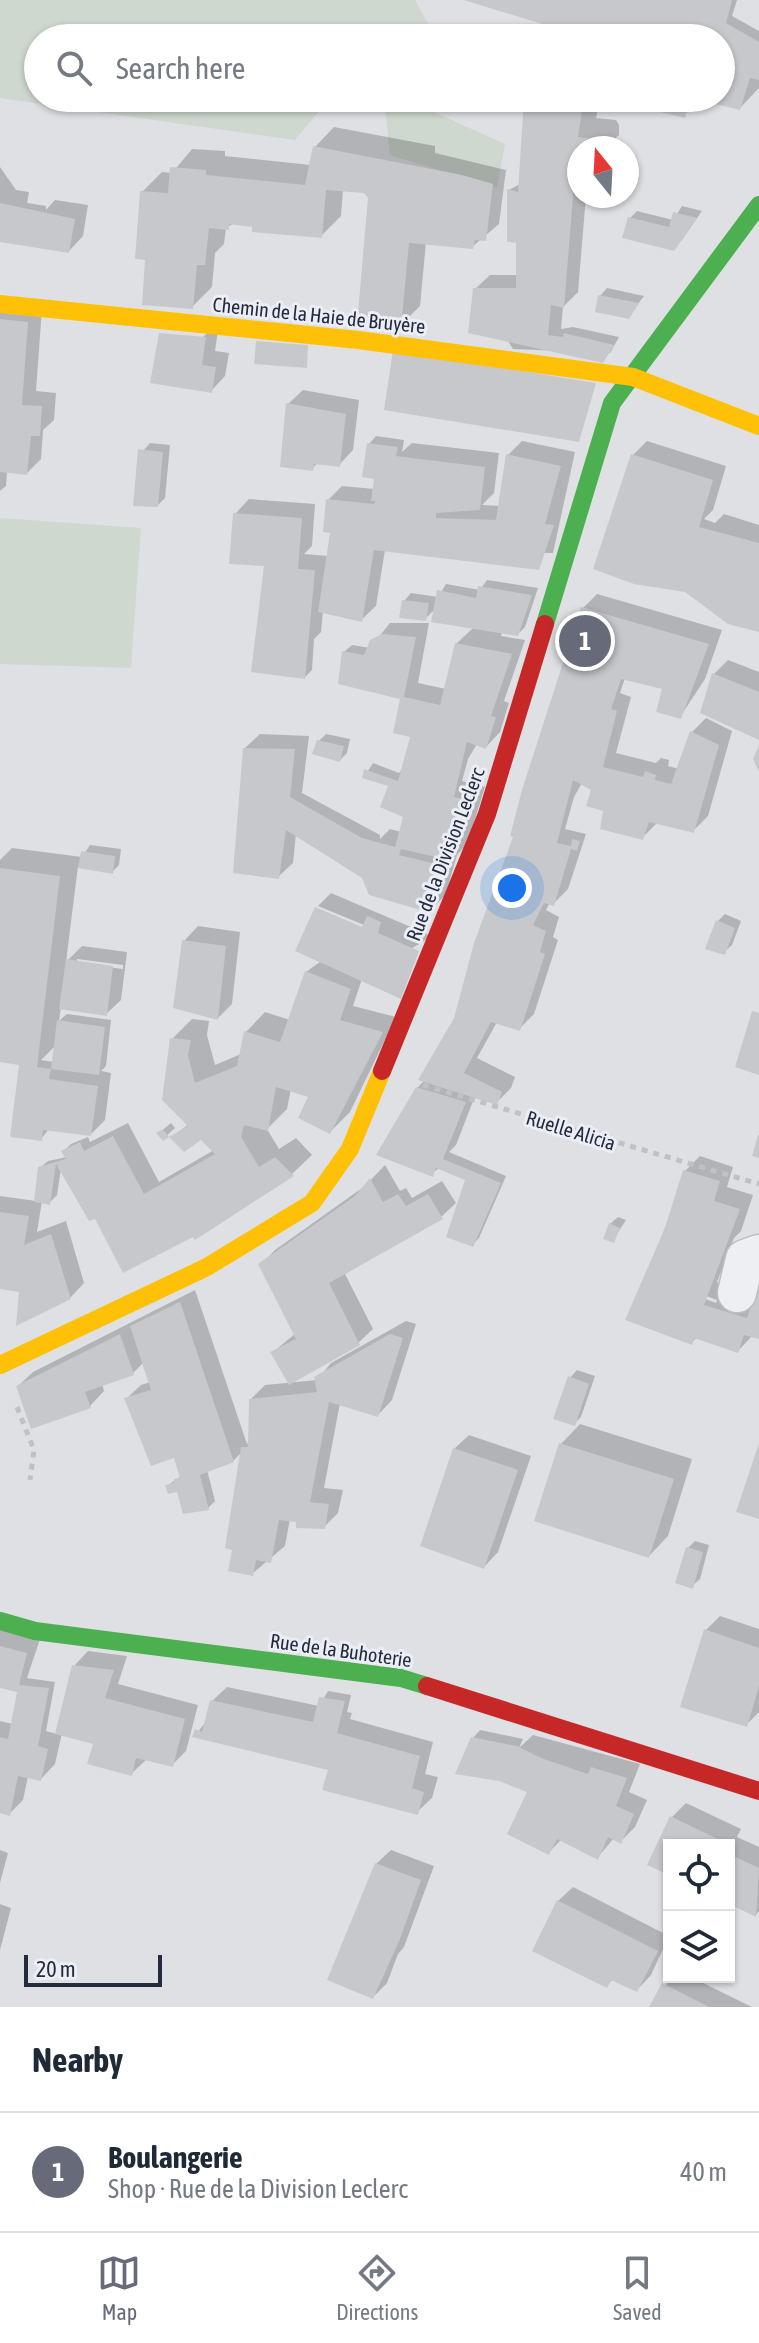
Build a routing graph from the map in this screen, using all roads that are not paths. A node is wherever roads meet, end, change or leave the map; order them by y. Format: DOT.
graph roads {
  1 [pos="759,205"];
  2 [pos="0,304"];
  3 [pos="633,377"];
  4 [pos="759,426"];
  5 [pos="759,1254"];
  6 [pos="737,1293"];
  7 [pos="0,1365"];
  8 [pos="0,1621"];
  9 [pos="759,1791"];
  1 -- 3 [label="main road, Rue de la Division Leclerc"];
  2 -- 3 [label="main road, Chemin de la Haie de Bruyère"];
  3 -- 4 [label="main road, Chemin de la Haie de Bruyère"];
  3 -- 7 [label="main road, Rue de la Division Leclerc"];
  5 -- 6 [label="street"];
  8 -- 9 [label="main road, Rue de la Buhoterie"];
}
